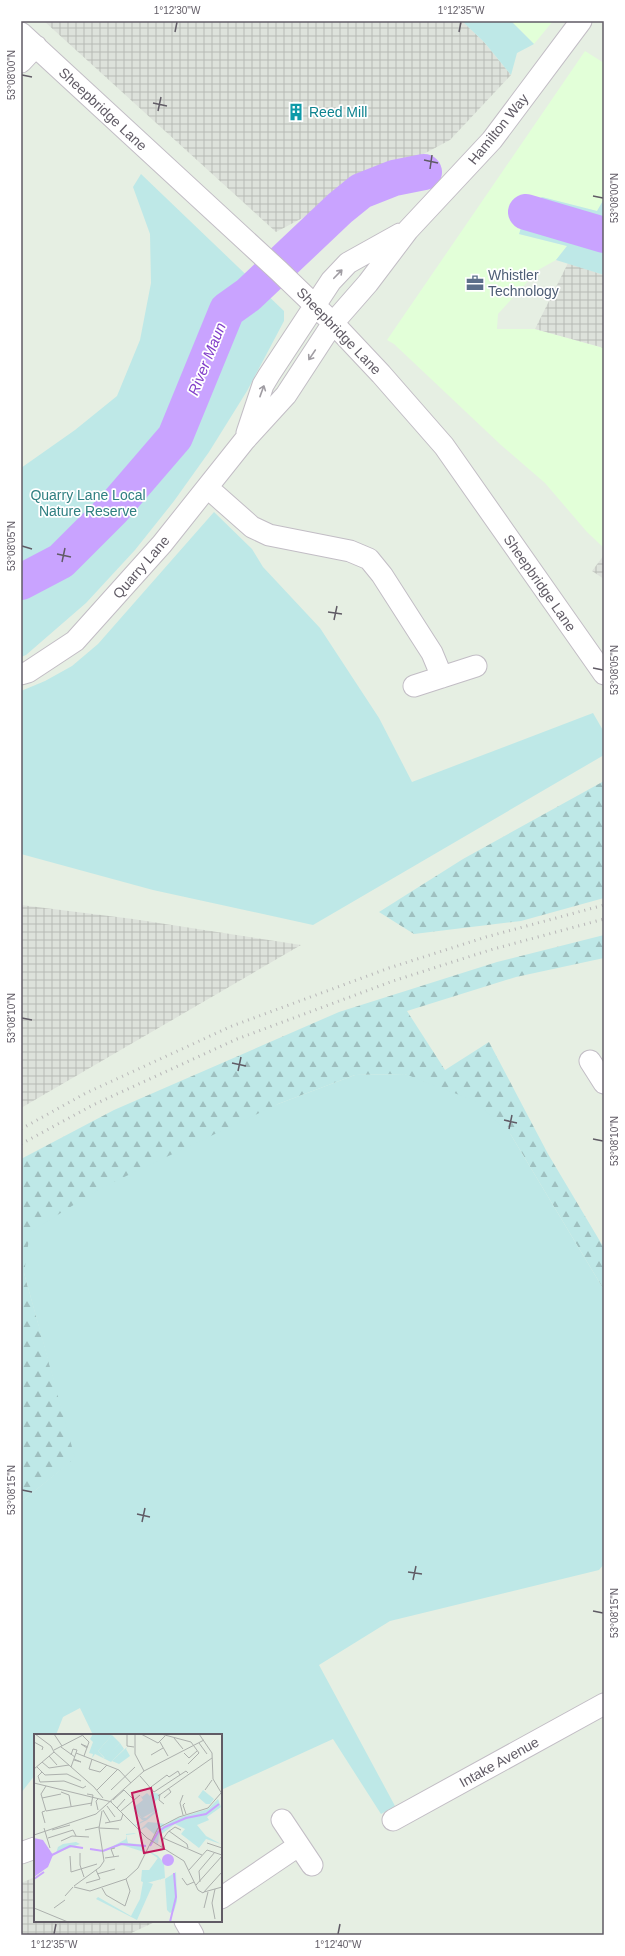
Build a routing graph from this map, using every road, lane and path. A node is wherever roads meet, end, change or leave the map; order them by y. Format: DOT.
graph roads {
  1 [pos="581,21"];
  2 [pos="28,40"];
  3 [pos="21,62"];
  4 [pos="408,230"];
  5 [pos="314,304"];
  6 [pos="333,323"];
  7 [pos="244,441"];
  8 [pos="208,488"];
  9 [pos="476,666"];
  10 [pos="21,674"];
  11 [pos="604,674"];
  12 [pos="442,677"];
  13 [pos="414,686"];
  14 [pos="590,1062"];
  15 [pos="604,1083"];
  16 [pos="604,1704"];
  17 [pos="282,1820"];
  18 [pos="393,1820"];
  19 [pos="298,1846"];
  20 [pos="34,1848"];
  21 [pos="21,1853"];
  22 [pos="312,1865"];
  23 [pos="222,1897"];
  1 -- 4 [label="street, Hamilton Way"];
  2 -- 3 [label="street"];
  2 -- 5 [label="street, Sheepbridge Lane"];
  5 -- 4 [label="street, Hamilton Way, one-way"];
  4 -- 6 [label="street, Hamilton Way"];
  5 -- 6 [label="street, Sheepbridge Lane"];
  7 -- 5 [label="street, Quarry Lane, one-way"];
  6 -- 7 [label="street, Quarry Lane, one-way"];
  6 -- 11 [label="street, Sheepbridge Lane"];
  7 -- 8 [label="street, Quarry Lane"];
  8 -- 10 [label="street, Quarry Lane"];
  8 -- 12 [label="street"];
  9 -- 12 [label="street"];
  12 -- 13 [label="street"];
  14 -- 15 [label="street"];
  16 -- 18 [label="street, Intake Avenue"];
  17 -- 19 [label="street"];
  19 -- 22 [label="street"];
  19 -- 23 [label="street"];
  20 -- 21 [label="street"];
}
